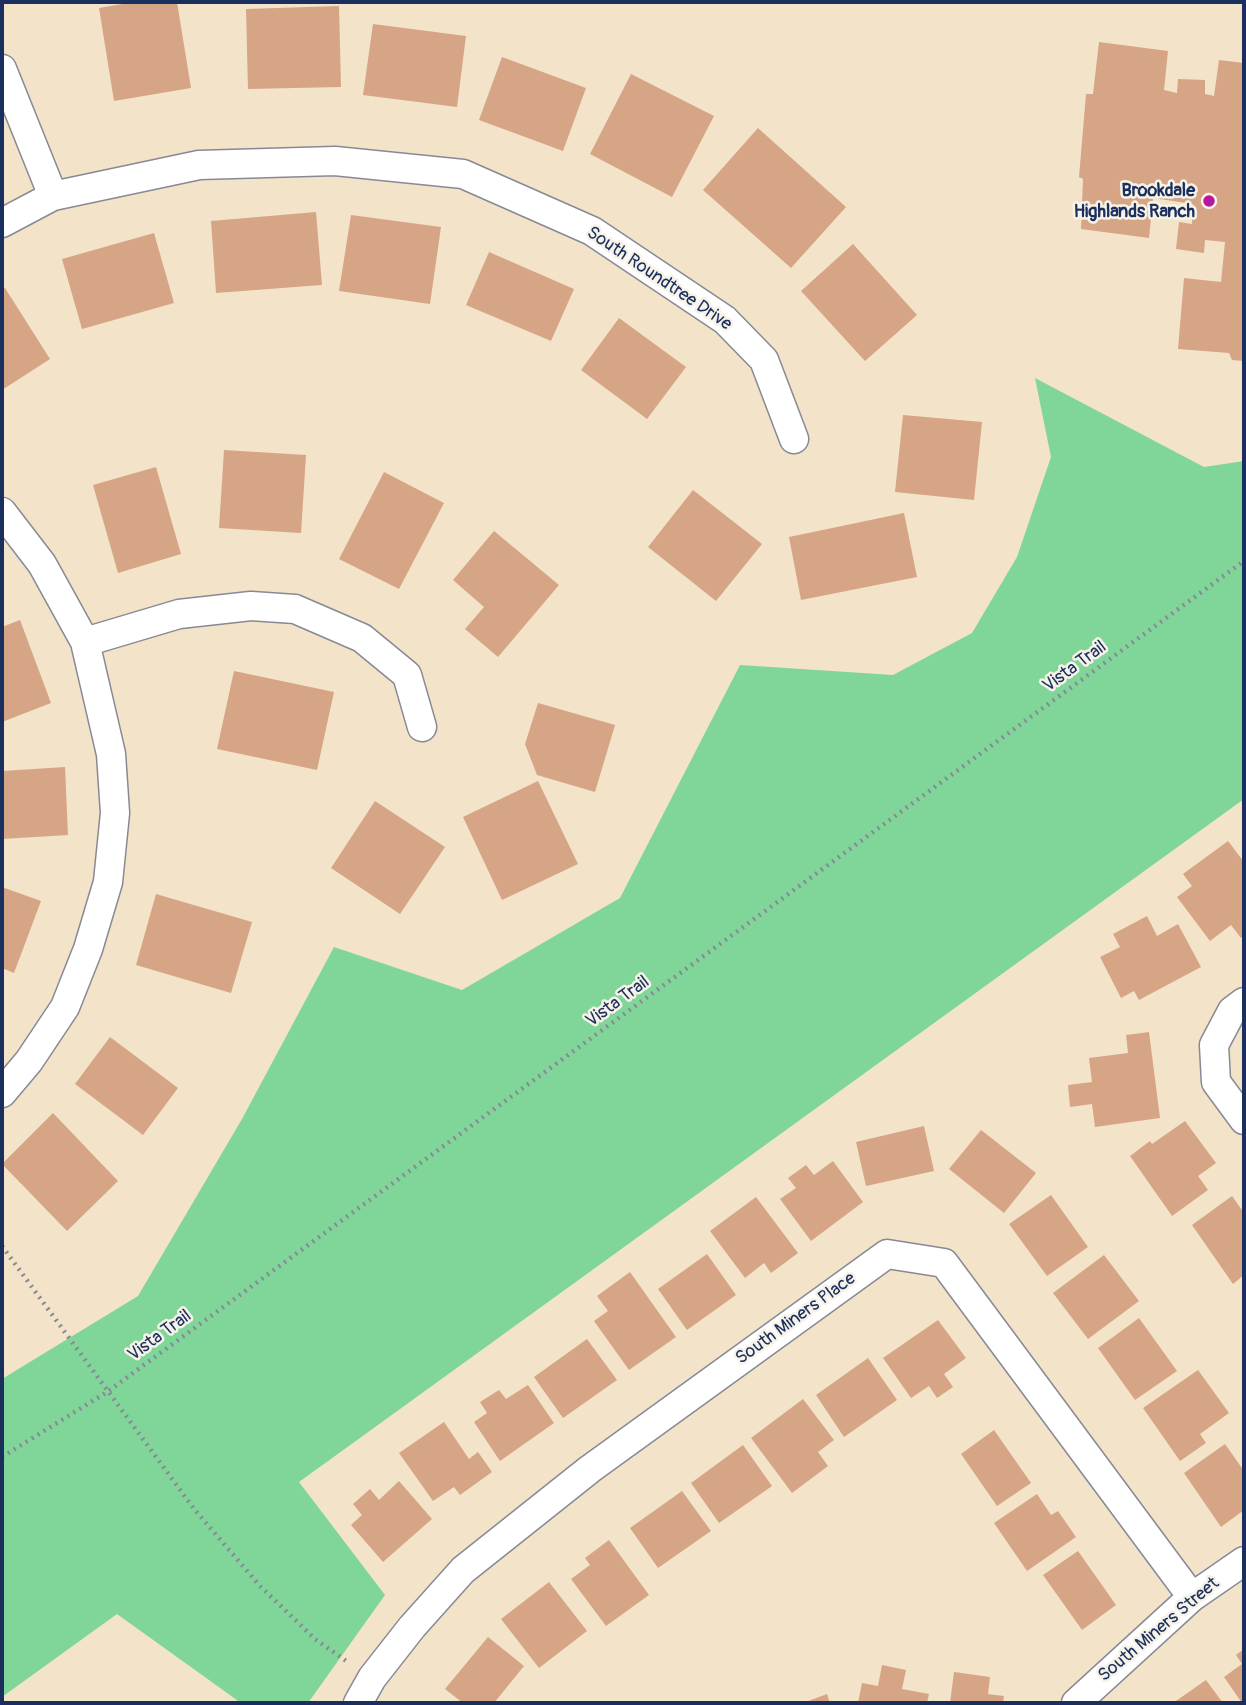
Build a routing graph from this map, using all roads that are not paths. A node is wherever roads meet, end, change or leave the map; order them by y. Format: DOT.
graph roads {
  1 [pos="2,69"];
  2 [pos="53,196"];
  3 [pos="2,223"];
  4 [pos="794,439"];
  5 [pos="2,512"];
  6 [pos="85,642"];
  7 [pos="422,727"];
  8 [pos="1244,1002"];
  9 [pos="2,1093"];
  10 [pos="1244,1120"];
  11 [pos="1244,1561"];
  12 [pos="1192,1597"];
  13 [pos="358,1703"];
  14 [pos="1076,1703"];
  1 -- 2 [label="street"];
  2 -- 3 [label="street, South Roundtree Drive"];
  2 -- 4 [label="street, South Roundtree Drive"];
  5 -- 6 [label="street"];
  6 -- 7 [label="street"];
  6 -- 9 [label="street"];
  8 -- 10 [label="street"];
  11 -- 12 [label="street, South Miners Street"];
  12 -- 13 [label="street, South Miners Place"];
  12 -- 14 [label="street, South Miners Street"];
}
